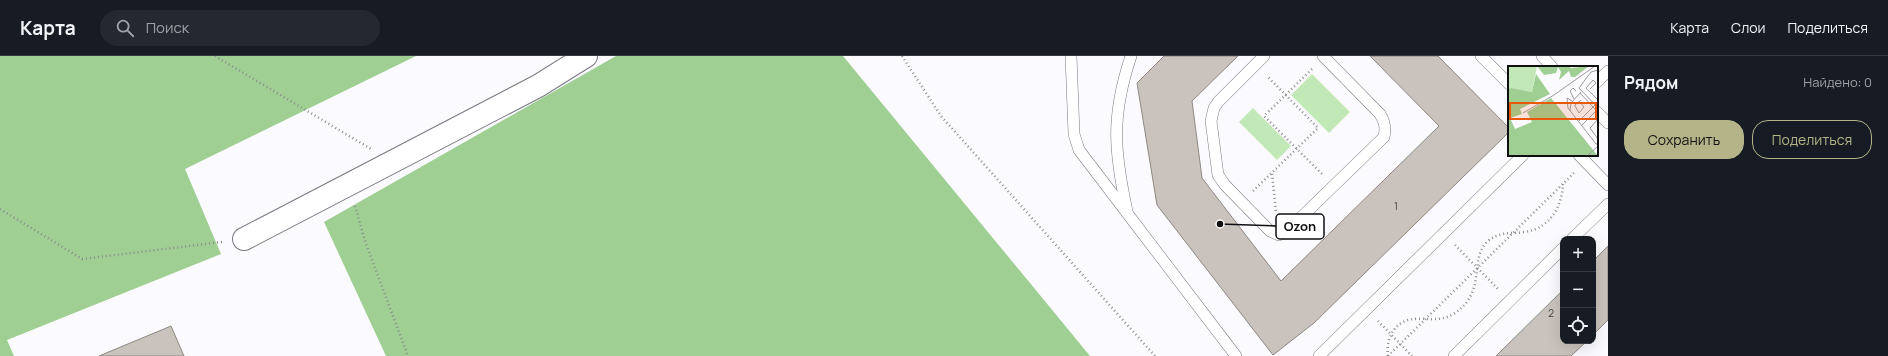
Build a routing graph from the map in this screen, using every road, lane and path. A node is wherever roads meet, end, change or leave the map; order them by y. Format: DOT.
graph roads {
  1 [pos="215,56"];
  2 [pos="586,56"];
  3 [pos="902,56"];
  4 [pos="1071,56"];
  5 [pos="1131,56"];
  6 [pos="1264,56"];
  7 [pos="1481,56"];
  8 [pos="1542,56"];
  9 [pos="1324,57"];
  10 [pos="1255,64"];
  11 [pos="1551,66"];
  12 [pos="1608,72"];
  13 [pos="1598,81"];
  14 [pos="1508,83"];
  15 [pos="1286,95"];
  16 [pos="1598,113"];
  17 [pos="1608,123"];
  18 [pos="1297,149"];
  19 [pos="1522,156"];
  20 [pos="1582,158"];
  21 [pos="392,161"];
  22 [pos="1272,173"];
  23 [pos="358,179"];
  24 [pos="1562,184"];
  25 [pos="1608,185"];
  26 [pos="1334,186"];
  27 [pos="1242,203"];
  28 [pos="1608,204"];
  29 [pos="0,209"];
  30 [pos="1128,216"];
  31 [pos="1513,232"];
  32 [pos="1443,233"];
  33 [pos="1278,235"];
  34 [pos="1575,236"];
  35 [pos="244,239"];
  36 [pos="1560,251"];
  37 [pos="1478,268"];
  38 [pos="1510,301"];
  39 [pos="1366,309"];
  40 [pos="1424,320"];
  41 [pos="1391,334"];
  42 [pos="1400,344"];
  43 [pos="408,356"];
  44 [pos="1155,356"];
  45 [pos="1236,356"];
  46 [pos="1319,356"];
  47 [pos="1388,356"];
  48 [pos="1412,356"];
  49 [pos="1454,356"];
  1 -- 21 [label="path"];
  2 -- 21 [label="street"];
  3 -- 44 [label="path"];
  4 -- 30 [label="lane"];
  5 -- 30 [label="lane"];
  6 -- 10 [label="lane"];
  7 -- 14 [label="lane"];
  8 -- 11 [label="lane"];
  9 -- 15 [label="path"];
  9 -- 26 [label="lane"];
  10 -- 15 [label="path"];
  10 -- 27 [label="lane"];
  12 -- 13 [label="lane"];
  15 -- 18 [label="path"];
  15 -- 18 [label="path"];
  16 -- 17 [label="lane"];
  18 -- 22 [label="path"];
  18 -- 26 [label="path"];
  19 -- 32 [label="lane"];
  20 -- 24 [label="path"];
  20 -- 25 [label="lane"];
  21 -- 23 [label="street"];
  22 -- 27 [label="path"];
  22 -- 33 [label="path"];
  23 -- 35 [label="street"];
  23 -- 43 [label="path"];
  24 -- 31 [label="path"];
  24 -- 31 [label="path"];
  26 -- 33 [label="lane"];
  27 -- 33 [label="lane"];
  28 -- 34 [label="lane"];
  29 -- 35 [label="path"];
  30 -- 45 [label="lane"];
  31 -- 37 [label="path"];
  31 -- 37 [label="path"];
  32 -- 37 [label="path"];
  32 -- 39 [label="lane"];
  36 -- 38 [label="lane"];
  37 -- 38 [label="path"];
  37 -- 40 [label="path"];
  37 -- 40 [label="path"];
  38 -- 49 [label="lane"];
  39 -- 41 [label="path"];
  39 -- 46 [label="lane"];
  40 -- 41 [label="path"];
  40 -- 42 [label="path"];
  41 -- 42 [label="path"];
  41 -- 47 [label="path"];
  42 -- 47 [label="path"];
  42 -- 48 [label="path"];
}
